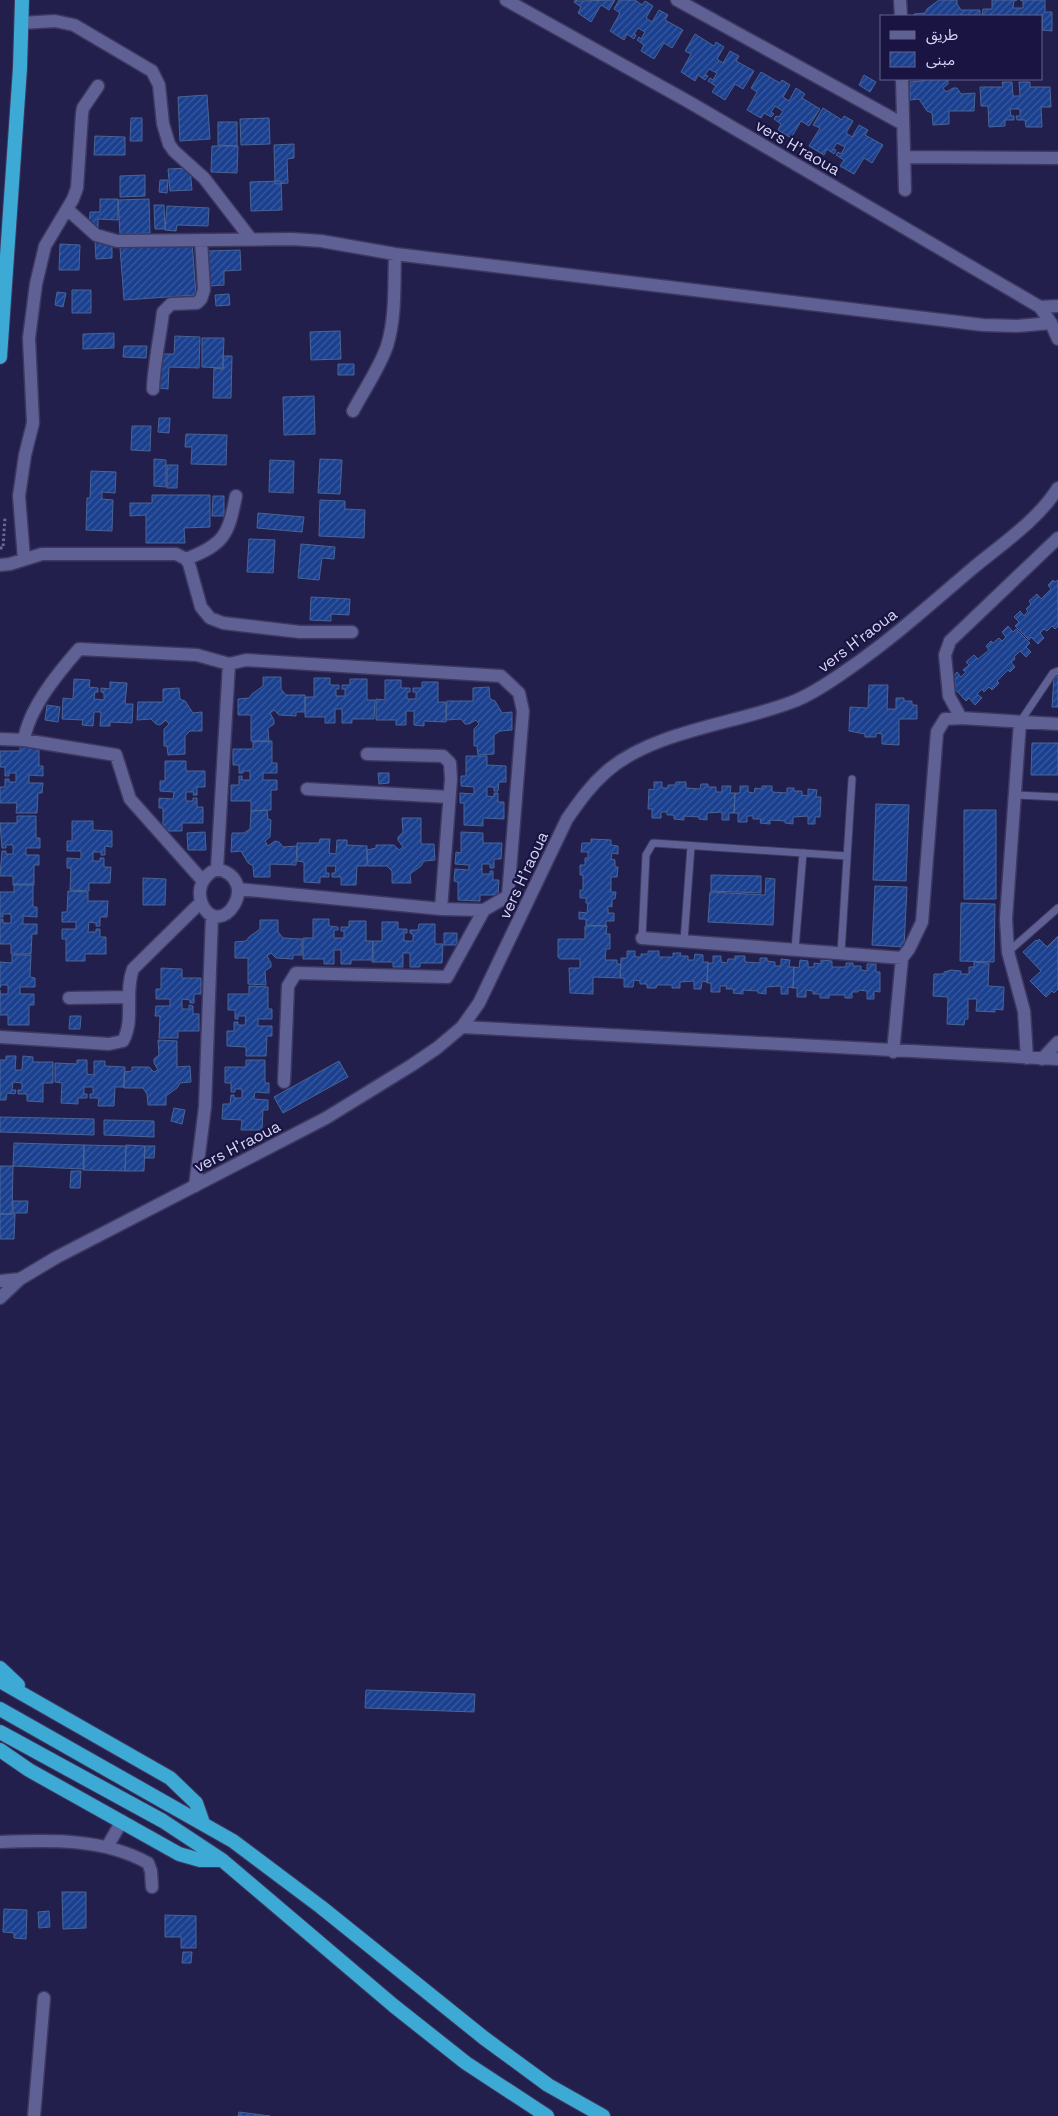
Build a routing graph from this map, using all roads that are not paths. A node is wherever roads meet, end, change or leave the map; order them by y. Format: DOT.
graph roads {
  1 [pos="22,0"];
  2 [pos="506,0"];
  3 [pos="677,0"];
  4 [pos="900,0"];
  5 [pos="901,15"];
  6 [pos="21,23"];
  7 [pos="902,80"];
  8 [pos="98,86"];
  9 [pos="903,124"];
  10 [pos="904,157"];
  11 [pos="1058,158"];
  12 [pos="905,190"];
  13 [pos="67,209"];
  14 [pos="251,239"];
  15 [pos="201,240"];
  16 [pos="395,254"];
  17 [pos="1058,306"];
  18 [pos="1040,307"];
  19 [pos="1051,323"];
  20 [pos="1058,339"];
  21 [pos="0,357"];
  22 [pos="153,389"];
  23 [pos="353,411"];
  24 [pos="1058,488"];
  25 [pos="236,496"];
  26 [pos="1058,538"];
  27 [pos="24,559"];
  28 [pos="186,559"];
  29 [pos="0,565"];
  30 [pos="352,632"];
  31 [pos="229,664"];
  32 [pos="1058,671"];
  33 [pos="961,718"];
  34 [pos="1020,722"];
  35 [pos="1058,724"];
  36 [pos="0,739"];
  37 [pos="24,740"];
  38 [pos="367,754"];
  39 [pos="852,779"];
  40 [pos="307,789"];
  41 [pos="1016,795"];
  42 [pos="448,797"];
  43 [pos="1058,797"];
  44 [pos="691,846"];
  45 [pos="803,853"];
  46 [pos="847,856"];
  47 [pos="217,869"];
  48 [pos="203,881"];
  49 [pos="238,889"];
  50 [pos="201,902"];
  51 [pos="441,908"];
  52 [pos="1058,908"];
  53 [pos="484,910"];
  54 [pos="212,915"];
  55 [pos="642,938"];
  56 [pos="684,941"];
  57 [pos="795,950"];
  58 [pos="1008,952"];
  59 [pos="841,953"];
  60 [pos="902,958"];
  61 [pos="69,998"];
  62 [pos="129,998"];
  63 [pos="462,1028"];
  64 [pos="0,1037"];
  65 [pos="1058,1042"];
  66 [pos="893,1052"];
  67 [pos="1027,1058"];
  68 [pos="1042,1058"];
  69 [pos="1058,1059"];
  70 [pos="284,1082"];
  71 [pos="195,1186"];
  72 [pos="20,1279"];
  73 [pos="0,1281"];
  74 [pos="0,1298"];
  75 [pos="0,1668"];
  76 [pos="0,1681"];
  77 [pos="33,1699"];
  78 [pos="0,1709"];
  79 [pos="0,1732"];
  80 [pos="0,1750"];
  81 [pos="0,1764"];
  82 [pos="29,1770"];
  83 [pos="122,1821"];
  84 [pos="203,1823"];
  85 [pos="0,1842"];
  86 [pos="107,1847"];
  87 [pos="222,1860"];
  88 [pos="152,1887"];
  89 [pos="44,1998"];
  90 [pos="34,2116"];
  91 [pos="547,2116"];
  92 [pos="603,2116"];
  1 -- 6 [label="highway"];
  2 -- 18 [label="street, vers H'raoua"];
  3 -- 9 [label="street"];
  4 -- 5 [label="street"];
  6 -- 14 [label="street"];
  6 -- 21 [label="highway"];
  7 -- 9 [label="street"];
  8 -- 13 [label="street"];
  9 -- 10 [label="street"];
  10 -- 11 [label="street"];
  10 -- 12 [label="street"];
  13 -- 15 [label="street"];
  13 -- 27 [label="street"];
  14 -- 15 [label="street"];
  14 -- 16 [label="street"];
  15 -- 22 [label="street"];
  16 -- 19 [label="street"];
  16 -- 23 [label="street"];
  17 -- 18 [label="street"];
  18 -- 19 [label="street, vers H'raoua"];
  19 -- 20 [label="street, vers H'raoua"];
  24 -- 63 [label="street, vers H'raoua"];
  25 -- 28 [label="street"];
  26 -- 33 [label="street"];
  27 -- 28 [label="street"];
  27 -- 29 [label="street"];
  28 -- 30 [label="street"];
  31 -- 37 [label="street"];
  31 -- 47 [label="street"];
  31 -- 53 [label="street"];
  32 -- 34 [label="lane"];
  33 -- 34 [label="street"];
  33 -- 60 [label="street"];
  34 -- 35 [label="street"];
  34 -- 41 [label="street"];
  36 -- 37 [label="street"];
  37 -- 48 [label="street"];
  38 -- 42 [label="street"];
  39 -- 46 [label="lane"];
  40 -- 42 [label="street"];
  41 -- 43 [label="lane"];
  41 -- 58 [label="street"];
  42 -- 51 [label="street"];
  44 -- 45 [label="lane"];
  44 -- 55 [label="lane"];
  44 -- 56 [label="lane"];
  45 -- 46 [label="lane"];
  45 -- 57 [label="lane"];
  46 -- 59 [label="lane"];
  47 -- 48 [label="street"];
  47 -- 49 [label="street"];
  48 -- 50 [label="street"];
  49 -- 51 [label="street"];
  49 -- 54 [label="street"];
  50 -- 54 [label="street"];
  50 -- 62 [label="street"];
  51 -- 53 [label="street"];
  52 -- 58 [label="lane"];
  53 -- 70 [label="street"];
  54 -- 71 [label="street"];
  55 -- 56 [label="street"];
  56 -- 57 [label="street"];
  57 -- 59 [label="street"];
  58 -- 67 [label="street"];
  59 -- 60 [label="street"];
  60 -- 66 [label="street"];
  61 -- 62 [label="street"];
  62 -- 64 [label="street"];
  63 -- 66 [label="street"];
  63 -- 71 [label="street, vers H'raoua"];
  65 -- 68 [label="street"];
  66 -- 67 [label="street"];
  67 -- 68 [label="street"];
  68 -- 69 [label="street"];
  71 -- 72 [label="street, vers H'raoua"];
  72 -- 73 [label="street"];
  72 -- 74 [label="street"];
  75 -- 77 [label="highway"];
  76 -- 77 [label="highway"];
  77 -- 84 [label="highway"];
  78 -- 84 [label="highway"];
  79 -- 87 [label="highway"];
  80 -- 82 [label="highway"];
  81 -- 82 [label="highway"];
  82 -- 83 [label="highway"];
  83 -- 86 [label="street"];
  83 -- 87 [label="highway"];
  84 -- 92 [label="highway"];
  85 -- 86 [label="street"];
  86 -- 88 [label="street"];
  87 -- 91 [label="highway"];
  89 -- 90 [label="street"];
}
